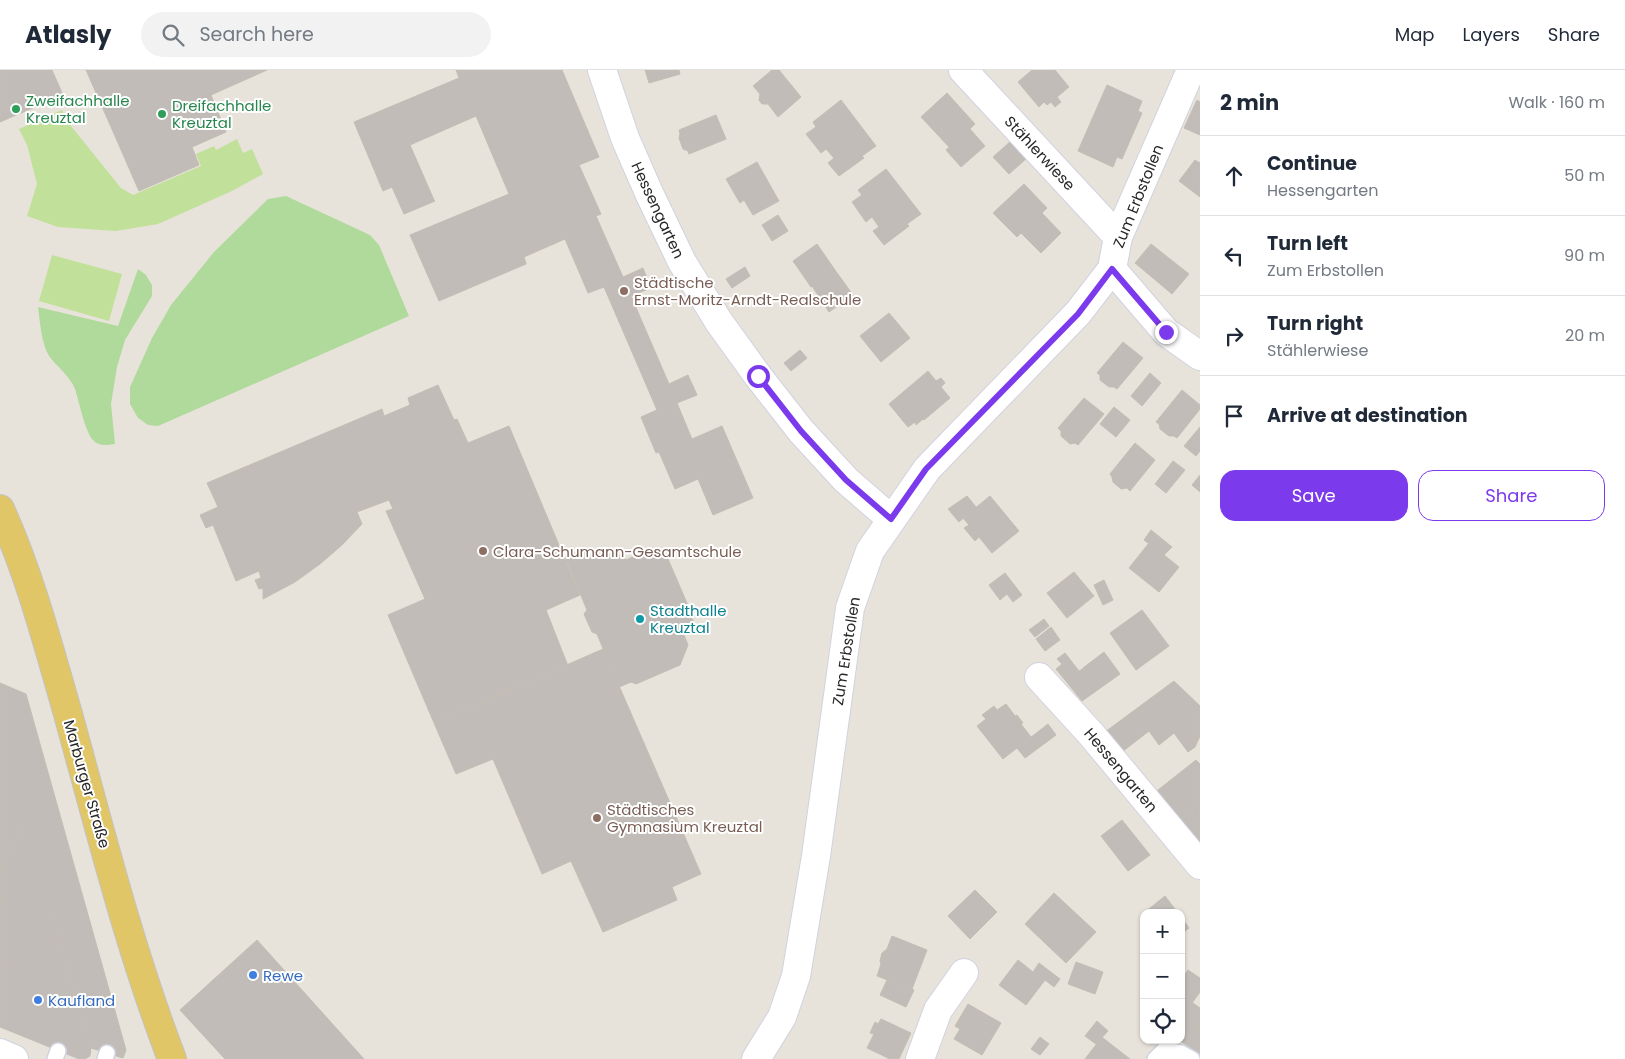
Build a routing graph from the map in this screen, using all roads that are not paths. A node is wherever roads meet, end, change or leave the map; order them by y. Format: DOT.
graph roads {
  1 [pos="602,70"];
  2 [pos="963,70"];
  3 [pos="1191,70"];
  4 [pos="1118,236"];
  5 [pos="1112,269"];
  6 [pos="1200,356"];
  7 [pos="0,510"];
  8 [pos="891,519"];
  9 [pos="1039,677"];
  10 [pos="1200,865"];
  11 [pos="964,973"];
  12 [pos="0,1053"];
  13 [pos="14,1059"];
  14 [pos="172,1059"];
  15 [pos="756,1059"];
  16 [pos="920,1059"];
  17 [pos="1155,1059"];
  18 [pos="1192,1059"];
  1 -- 8 [label="street, Hessengarten"];
  2 -- 4 [label="street, Stählerwiese"];
  3 -- 4 [label="street, Zum Erbstollen"];
  4 -- 5 [label="street, Zum Erbstollen"];
  5 -- 6 [label="street"];
  5 -- 8 [label="street, Zum Erbstollen"];
  7 -- 14 [label="main road, Marburger Straße"];
  8 -- 15 [label="street, Zum Erbstollen"];
  9 -- 10 [label="street, Hessengarten"];
  11 -- 16 [label="street"];
  12 -- 13 [label="street"];
  17 -- 18 [label="lane"];
}
